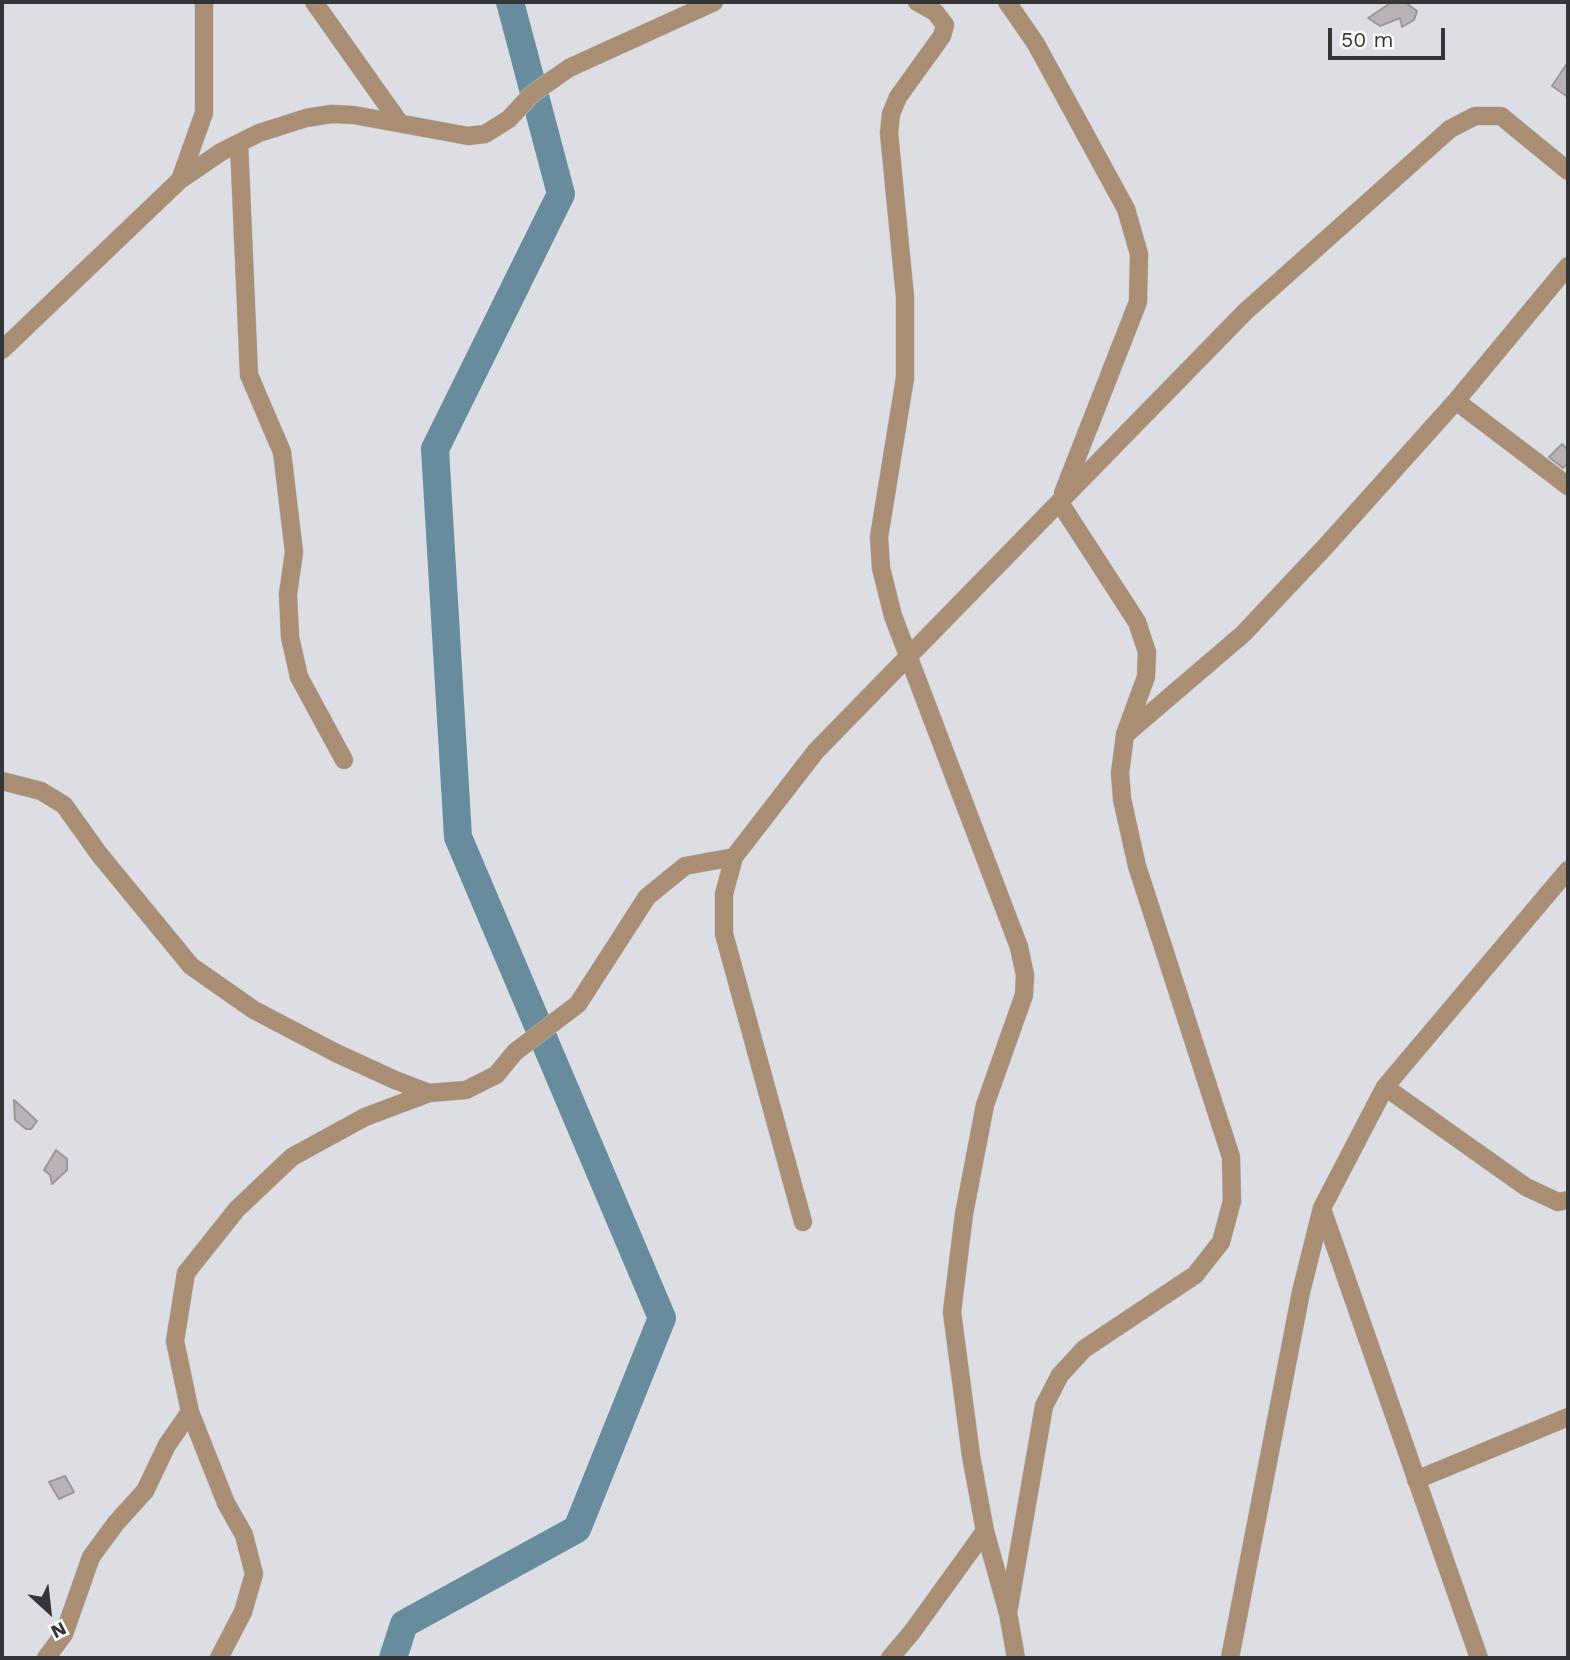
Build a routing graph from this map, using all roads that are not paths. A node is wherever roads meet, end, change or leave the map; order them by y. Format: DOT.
graph roads {
  1 [pos="204,2"];
  2 [pos="314,2"];
  3 [pos="715,2"];
  4 [pos="917,2"];
  5 [pos="1007,2"];
  6 [pos="399,122"];
  7 [pos="239,143"];
  8 [pos="1568,171"];
  9 [pos="180,180"];
  10 [pos="1568,266"];
  11 [pos="2,349"];
  12 [pos="1456,401"];
  13 [pos="1568,486"];
  14 [pos="1060,503"];
  15 [pos="909,654"];
  16 [pos="1125,735"];
  17 [pos="344,760"];
  18 [pos="2,781"];
  19 [pos="734,857"];
  20 [pos="1568,870"];
  21 [pos="1385,1087"];
  22 [pos="429,1093"];
  23 [pos="1568,1200"];
  24 [pos="1322,1208"];
  25 [pos="803,1222"];
  26 [pos="190,1412"];
  27 [pos="1568,1417"];
  28 [pos="1416,1480"];
  29 [pos="985,1531"];
  30 [pos="1008,1614"];
  31 [pos="46,1658"];
  32 [pos="219,1658"];
  33 [pos="890,1658"];
  34 [pos="1016,1658"];
  35 [pos="1230,1658"];
  36 [pos="1479,1658"];
  1 -- 9 [label="street"];
  2 -- 6 [label="street"];
  3 -- 6 [label="street"];
  4 -- 15 [label="street"];
  5 -- 14 [label="street"];
  6 -- 7 [label="street"];
  7 -- 9 [label="street"];
  7 -- 17 [label="street"];
  8 -- 14 [label="street"];
  9 -- 11 [label="street"];
  10 -- 12 [label="street"];
  12 -- 13 [label="street"];
  12 -- 16 [label="street"];
  14 -- 15 [label="street"];
  14 -- 16 [label="street"];
  15 -- 19 [label="street"];
  15 -- 29 [label="street"];
  16 -- 30 [label="street"];
  18 -- 22 [label="street"];
  19 -- 22 [label="street"];
  19 -- 25 [label="street"];
  20 -- 21 [label="street"];
  21 -- 23 [label="street"];
  21 -- 24 [label="street"];
  22 -- 26 [label="street"];
  24 -- 28 [label="street"];
  24 -- 35 [label="street"];
  26 -- 31 [label="street"];
  26 -- 32 [label="street"];
  27 -- 28 [label="street"];
  28 -- 36 [label="street"];
  29 -- 30 [label="street"];
  29 -- 33 [label="street"];
  30 -- 34 [label="street"];
}
